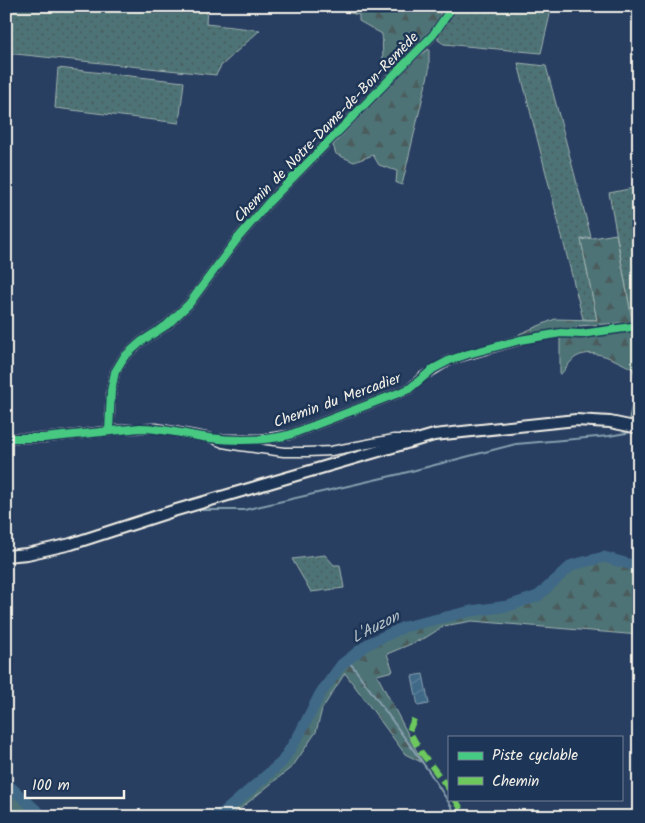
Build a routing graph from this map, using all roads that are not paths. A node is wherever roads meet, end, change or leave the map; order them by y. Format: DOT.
graph roads {
  1 [pos="453,6"];
  2 [pos="520,340"];
  3 [pos="639,428"];
  4 [pos="109,431"];
  5 [pos="6,438"];
  6 [pos="211,438"];
  7 [pos="419,439"];
  8 [pos="6,556"];
  1 -- 4 [label="street, Chemin de Notre-Dame-de-Bon-Remède"];
  2 -- 6 [label="street, Chemin du Mercadier"];
  3 -- 7 [label="main road"];
  4 -- 5 [label="street"];
  4 -- 6 [label="street"];
  6 -- 7 [label="street"];
  7 -- 8 [label="main road"];
}
